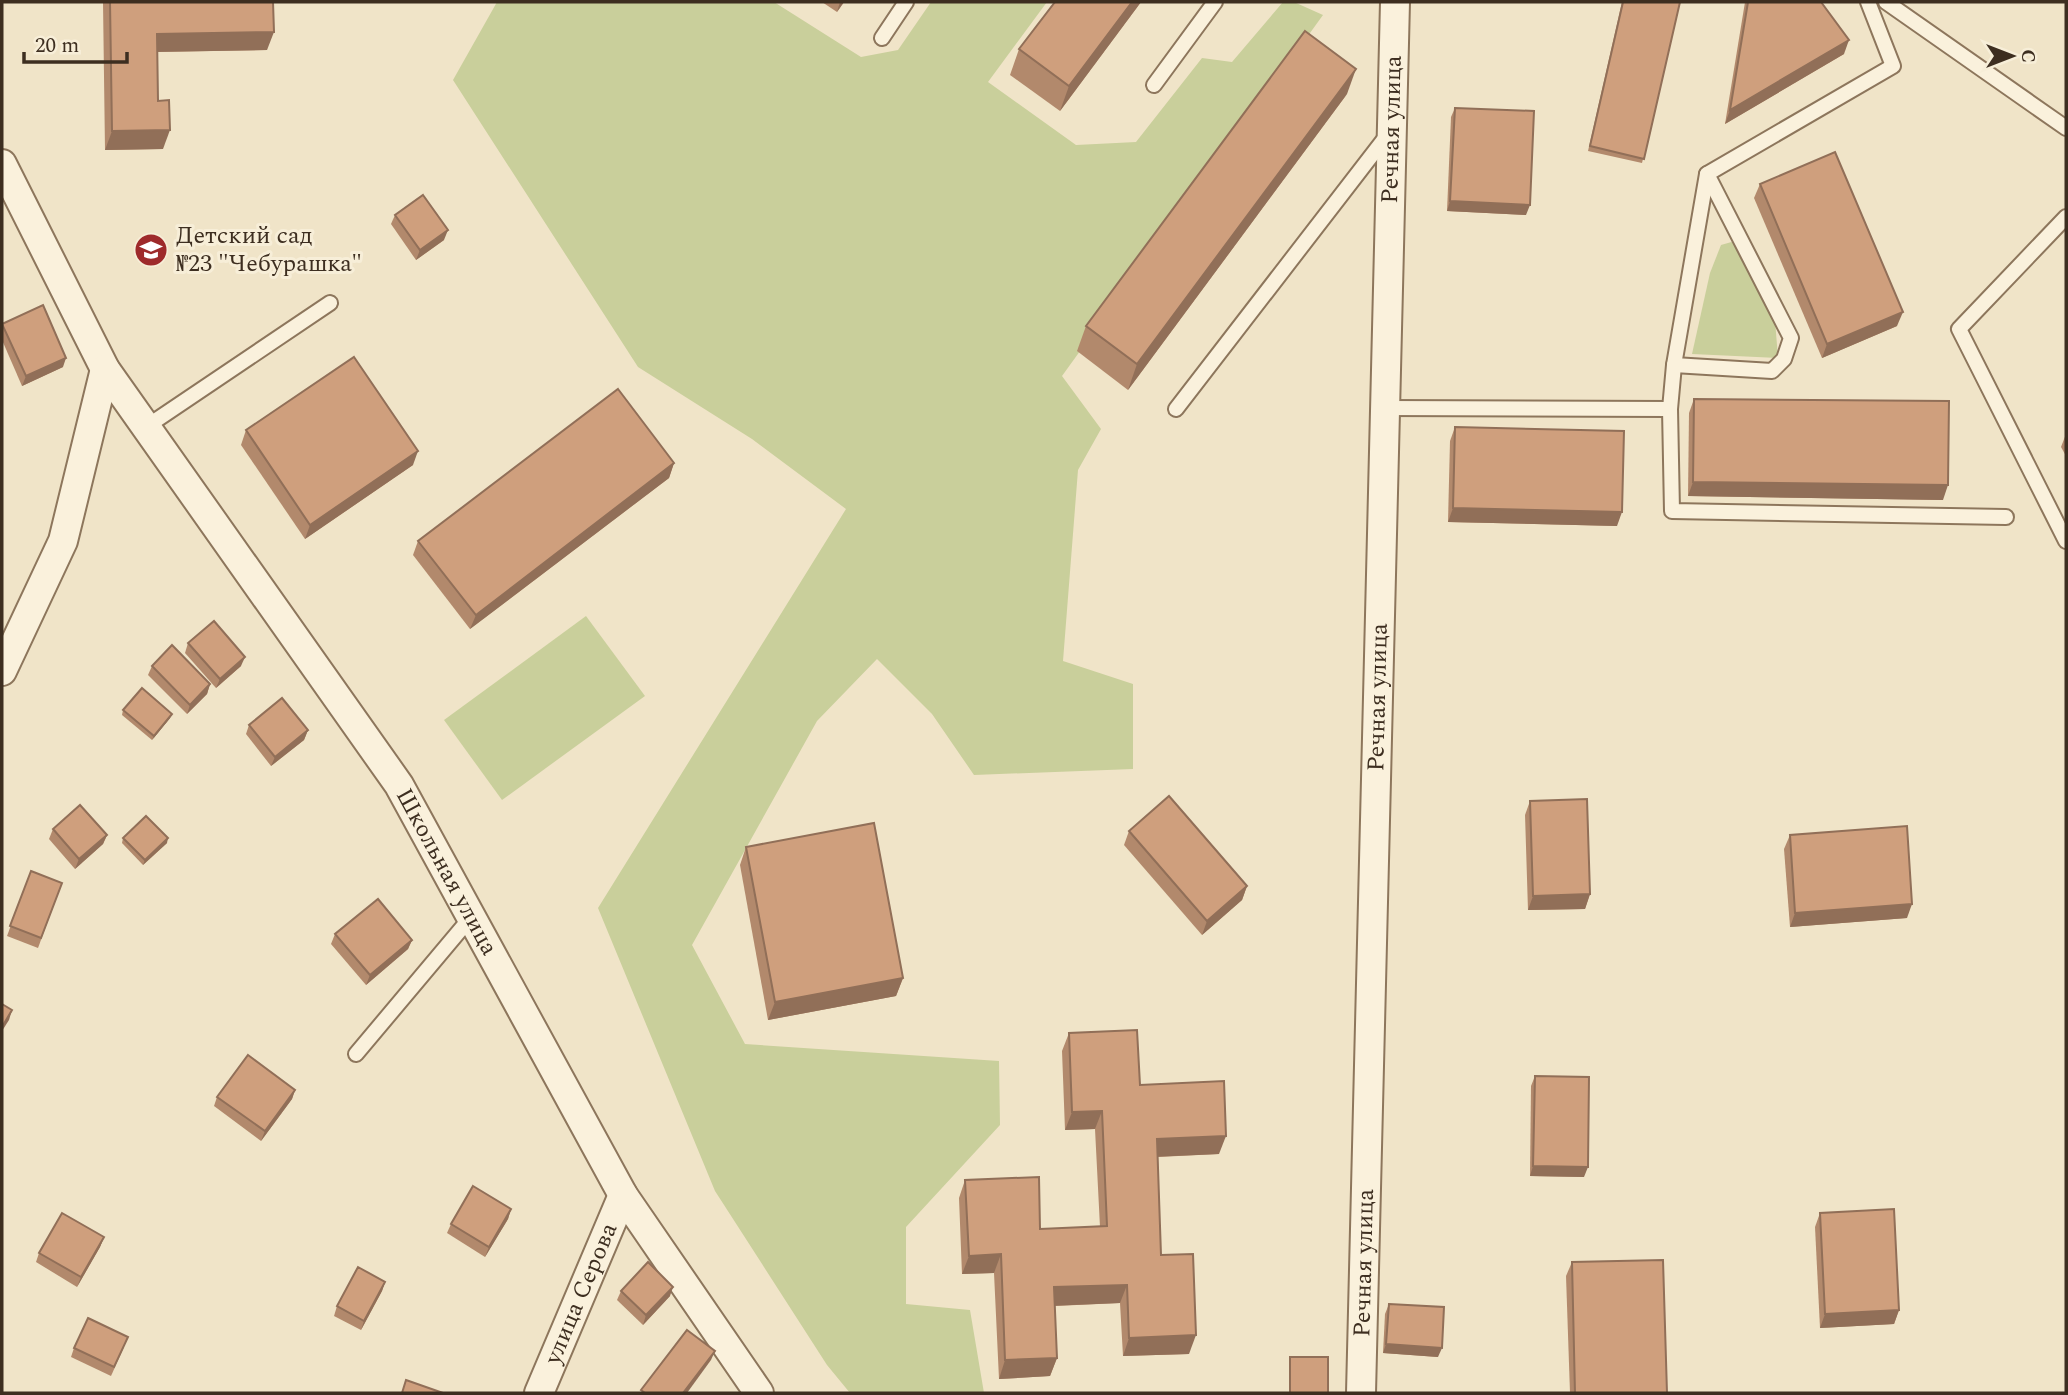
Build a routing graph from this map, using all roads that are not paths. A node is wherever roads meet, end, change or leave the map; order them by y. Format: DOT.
graph roads {
  1 [pos="906,2"];
  2 [pos="1215,2"];
  3 [pos="1395,2"];
  4 [pos="1868,2"];
  5 [pos="1886,2"];
  6 [pos="882,38"];
  7 [pos="1154,85"];
  8 [pos="2066,128"];
  9 [pos="1392,130"];
  10 [pos="2,164"];
  11 [pos="1707,174"];
  12 [pos="2064,225"];
  13 [pos="330,303"];
  14 [pos="1674,365"];
  15 [pos="105,369"];
  16 [pos="1385,408"];
  17 [pos="1176,409"];
  18 [pos="1670,409"];
  19 [pos="146,427"];
  20 [pos="2006,517"];
  21 [pos="2066,541"];
  22 [pos="2,671"];
  23 [pos="472,916"];
  24 [pos="356,1054"];
  25 [pos="623,1195"];
  26 [pos="540,1393"];
  27 [pos="759,1393"];
  28 [pos="1361,1393"];
  1 -- 6 [label="lane"];
  2 -- 7 [label="lane"];
  3 -- 9 [label="street, Речная улица"];
  4 -- 11 [label="lane"];
  5 -- 8 [label="lane"];
  9 -- 16 [label="street, Речная улица"];
  9 -- 17 [label="lane"];
  10 -- 15 [label="street, Школьная улица"];
  11 -- 14 [label="lane"];
  11 -- 14 [label="lane"];
  12 -- 21 [label="lane"];
  13 -- 19 [label="lane"];
  14 -- 18 [label="lane"];
  15 -- 19 [label="street, Школьная улица"];
  15 -- 22 [label="street"];
  16 -- 18 [label="lane"];
  16 -- 28 [label="street, Речная улица"];
  18 -- 20 [label="lane"];
  19 -- 23 [label="street, Школьная улица"];
  23 -- 24 [label="lane"];
  23 -- 25 [label="street, Школьная улица"];
  25 -- 26 [label="street, улица Серова"];
  25 -- 27 [label="street, Школьная улица"];
}
